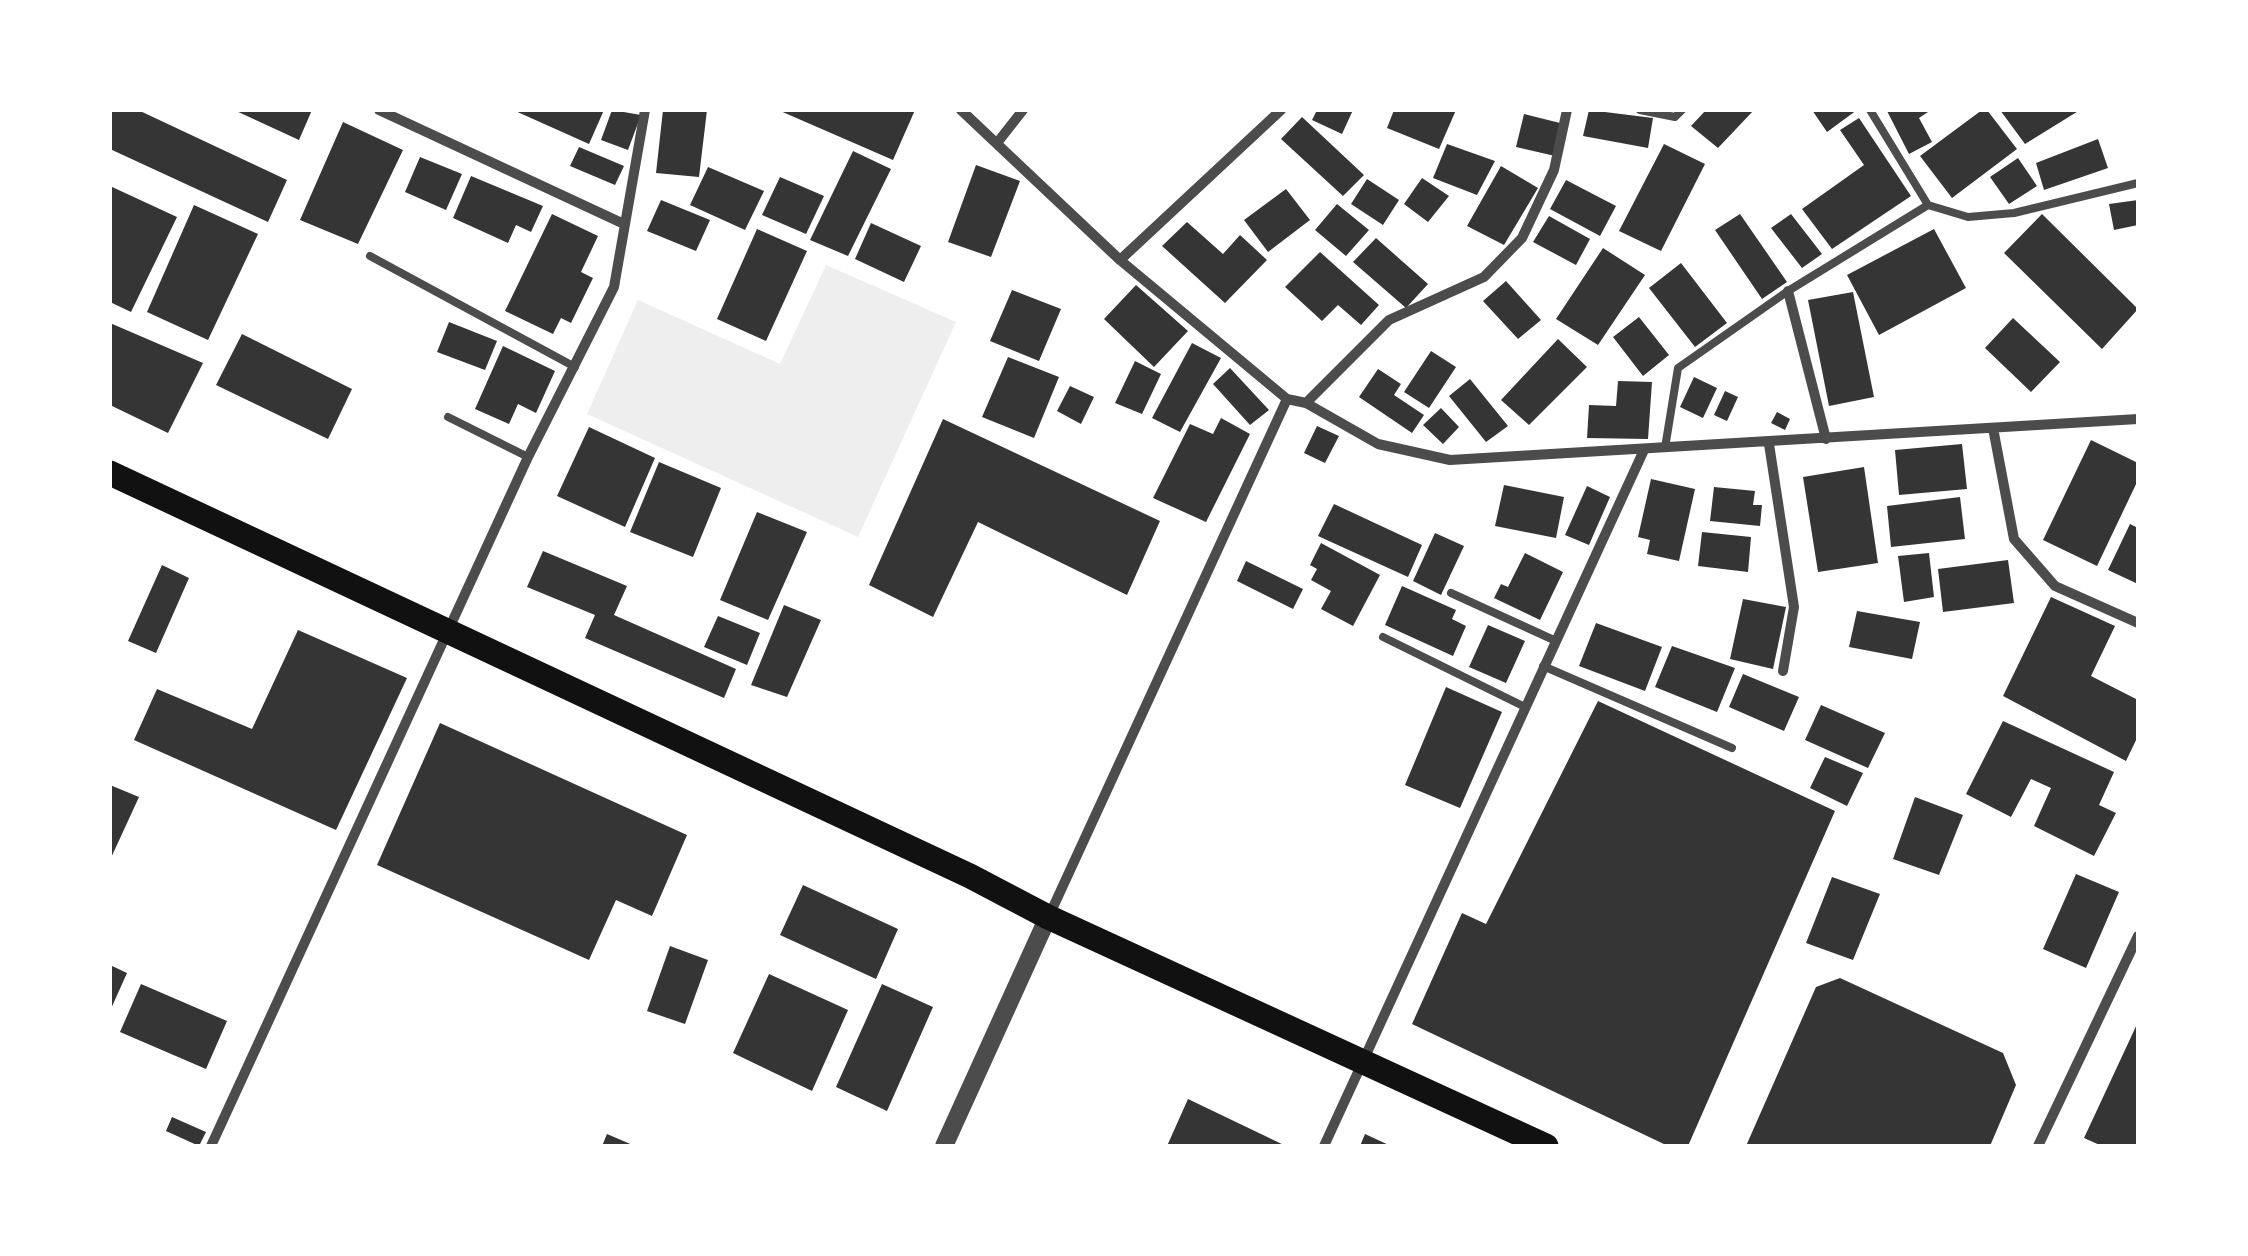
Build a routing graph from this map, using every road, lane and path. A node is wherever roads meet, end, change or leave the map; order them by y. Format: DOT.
graph roads {
  1 [pos="379,110"];
  2 [pos="645,110"];
  3 [pos="960,110"];
  4 [pos="1024,110"];
  5 [pos="1281,110"];
  6 [pos="1568,110"];
  7 [pos="1640,110"];
  8 [pos="1682,110"];
  9 [pos="1883,110"];
  10 [pos="1872,113"];
  11 [pos="997,143"];
  12 [pos="2138,183"];
  13 [pos="1928,206"];
  14 [pos="624,224"];
  15 [pos="370,256"];
  16 [pos="1120,260"];
  17 [pos="1788,291"];
  18 [pos="575,368"];
  19 [pos="1286,399"];
  20 [pos="1306,403"];
  21 [pos="448,417"];
  22 [pos="2138,419"];
  23 [pos="1993,428"];
  24 [pos="1826,439"];
  25 [pos="1769,444"];
  26 [pos="1665,448"];
  27 [pos="1644,450"];
  28 [pos="528,457"];
  29 [pos="110,472"];
  30 [pos="1451,593"];
  31 [pos="2138,622"];
  32 [pos="448,633"];
  33 [pos="1382,637"];
  34 [pos="1556,641"];
  35 [pos="1543,666"];
  36 [pos="1782,671"];
  37 [pos="1523,706"];
  38 [pos="1732,748"];
  39 [pos="1048,917"];
  40 [pos="2138,936"];
  41 [pos="1362,1064"];
  42 [pos="211,1146"];
  43 [pos="944,1146"];
  44 [pos="1324,1146"];
  45 [pos="1546,1146"];
  46 [pos="2038,1146"];
  1 -- 14 [label="street"];
  2 -- 14 [label="street"];
  3 -- 11 [label="street"];
  4 -- 11 [label="street"];
  5 -- 16 [label="street"];
  6 -- 20 [label="street"];
  7 -- 8 [label="lane"];
  9 -- 10 [label="lane"];
  10 -- 13 [label="lane"];
  11 -- 16 [label="street"];
  12 -- 13 [label="lane"];
  13 -- 17 [label="lane"];
  14 -- 18 [label="street"];
  15 -- 18 [label="lane"];
  16 -- 19 [label="street"];
  17 -- 24 [label="street"];
  17 -- 26 [label="lane"];
  18 -- 28 [label="street"];
  19 -- 20 [label="street"];
  19 -- 39 [label="street"];
  20 -- 27 [label="street"];
  21 -- 28 [label="lane"];
  22 -- 23 [label="street"];
  23 -- 24 [label="street"];
  23 -- 31 [label="street"];
  24 -- 25 [label="street"];
  25 -- 26 [label="street"];
  25 -- 36 [label="street"];
  26 -- 27 [label="street"];
  27 -- 34 [label="street"];
  28 -- 32 [label="street"];
  29 -- 32 [label="main road"];
  30 -- 34 [label="lane"];
  32 -- 39 [label="main road"];
  32 -- 42 [label="street"];
  33 -- 37 [label="lane"];
  34 -- 35 [label="street"];
  35 -- 37 [label="street"];
  35 -- 38 [label="lane"];
  37 -- 41 [label="street"];
  39 -- 41 [label="main road"];
  39 -- 43 [label="street"];
  40 -- 46 [label="street"];
  41 -- 44 [label="street"];
  41 -- 45 [label="main road"];
}
